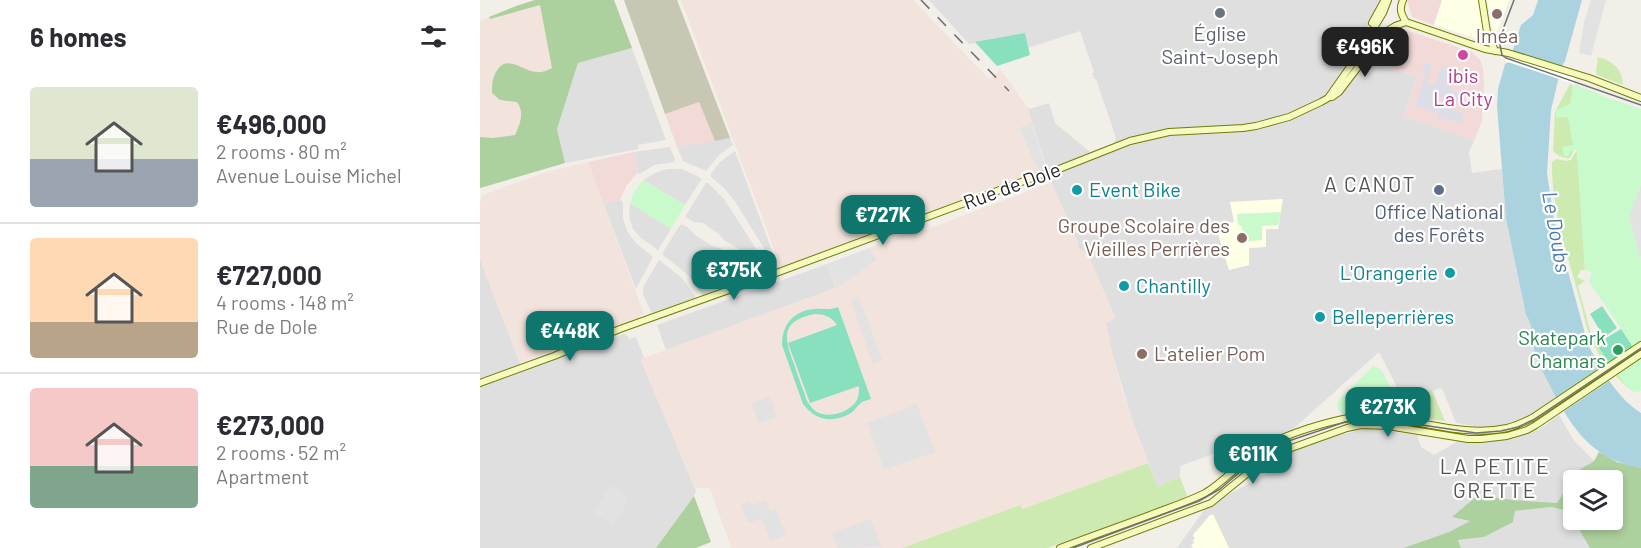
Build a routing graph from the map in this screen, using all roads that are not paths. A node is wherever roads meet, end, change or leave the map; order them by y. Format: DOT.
graph roads {
  1 [pos="1386,0"];
  2 [pos="1403,0"];
  3 [pos="1482,0"];
  4 [pos="1406,22"];
  5 [pos="1487,32"];
  6 [pos="1476,46"];
  7 [pos="1495,51"];
  8 [pos="1328,98"];
  9 [pos="1641,98"];
  10 [pos="1314,105"];
  11 [pos="1639,351"];
  12 [pos="480,383"];
  13 [pos="1059,548"];
  14 [pos="1091,548"];
  1 -- 8 [label="main road, Rue de Dole"];
  1 -- 10 [label="main road, Rue de Dole"];
  2 -- 4 [label="main road"];
  3 -- 5 [label="main road"];
  4 -- 6 [label="main road"];
  4 -- 8 [label="main road"];
  5 -- 6 [label="main road"];
  5 -- 7 [label="main road"];
  6 -- 7 [label="main road"];
  7 -- 9 [label="main road"];
  8 -- 10 [label="main road, Rue de Dole"];
  10 -- 12 [label="main road, Rue de Dole"];
  11 -- 13 [label="main road"];
  11 -- 14 [label="main road"];
}
